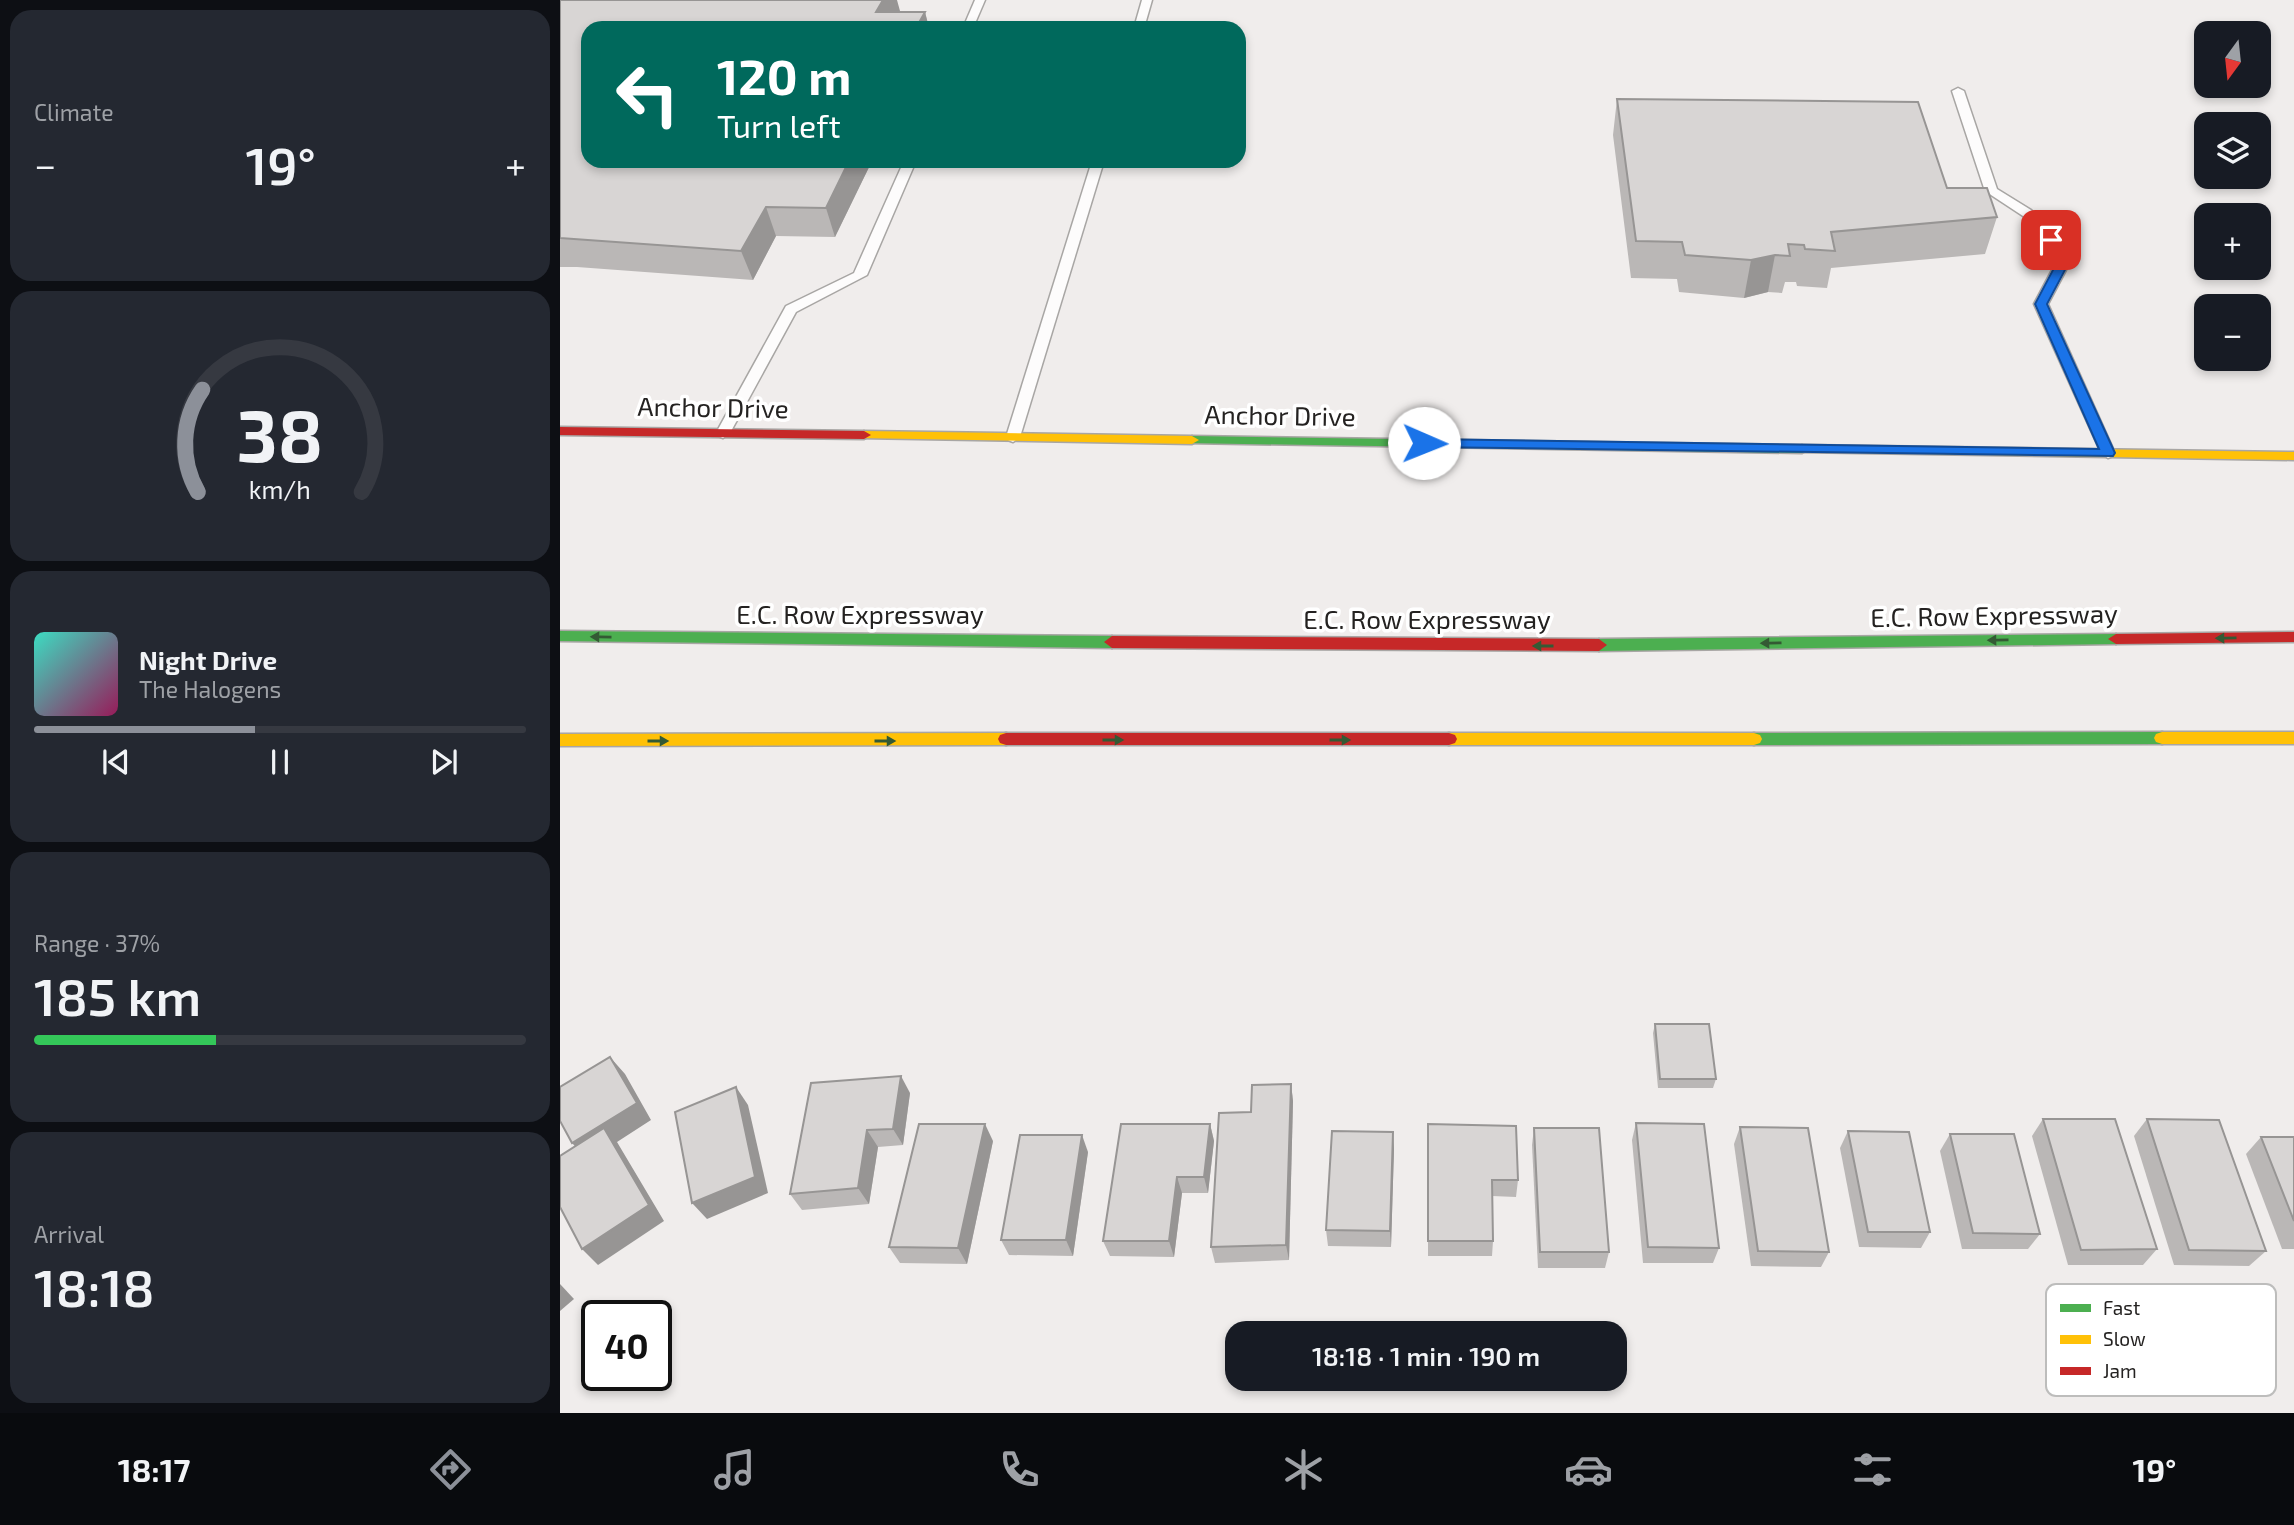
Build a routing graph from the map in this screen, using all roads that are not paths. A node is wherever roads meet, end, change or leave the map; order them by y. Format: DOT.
graph roads {
  1 [pos="980,0"];
  2 [pos="1147,0"];
  3 [pos="971,21"];
  4 [pos="1141,21"];
  5 [pos="1958,92"];
  6 [pos="907,168"];
  7 [pos="1096,168"];
  8 [pos="560,431"];
  9 [pos="723,433"];
  10 [pos="1013,437"];
  11 [pos="2108,453"];
  12 [pos="2294,456"];
  13 [pos="560,636"];
  14 [pos="2294,637"];
  15 [pos="2294,738"];
  16 [pos="560,740"];
  1 -- 3 [label="lane"];
  2 -- 4 [label="lane"];
  5 -- 11 [label="lane"];
  6 -- 9 [label="lane"];
  7 -- 10 [label="lane"];
  8 -- 9 [label="main road, Anchor Drive"];
  9 -- 10 [label="main road, Anchor Drive"];
  10 -- 11 [label="main road, Anchor Drive"];
  11 -- 12 [label="main road, Anchor Drive"];
  14 -- 13 [label="main road, E.C. Row Expressway, one-way"];
  16 -- 15 [label="main road, one-way"];
}
